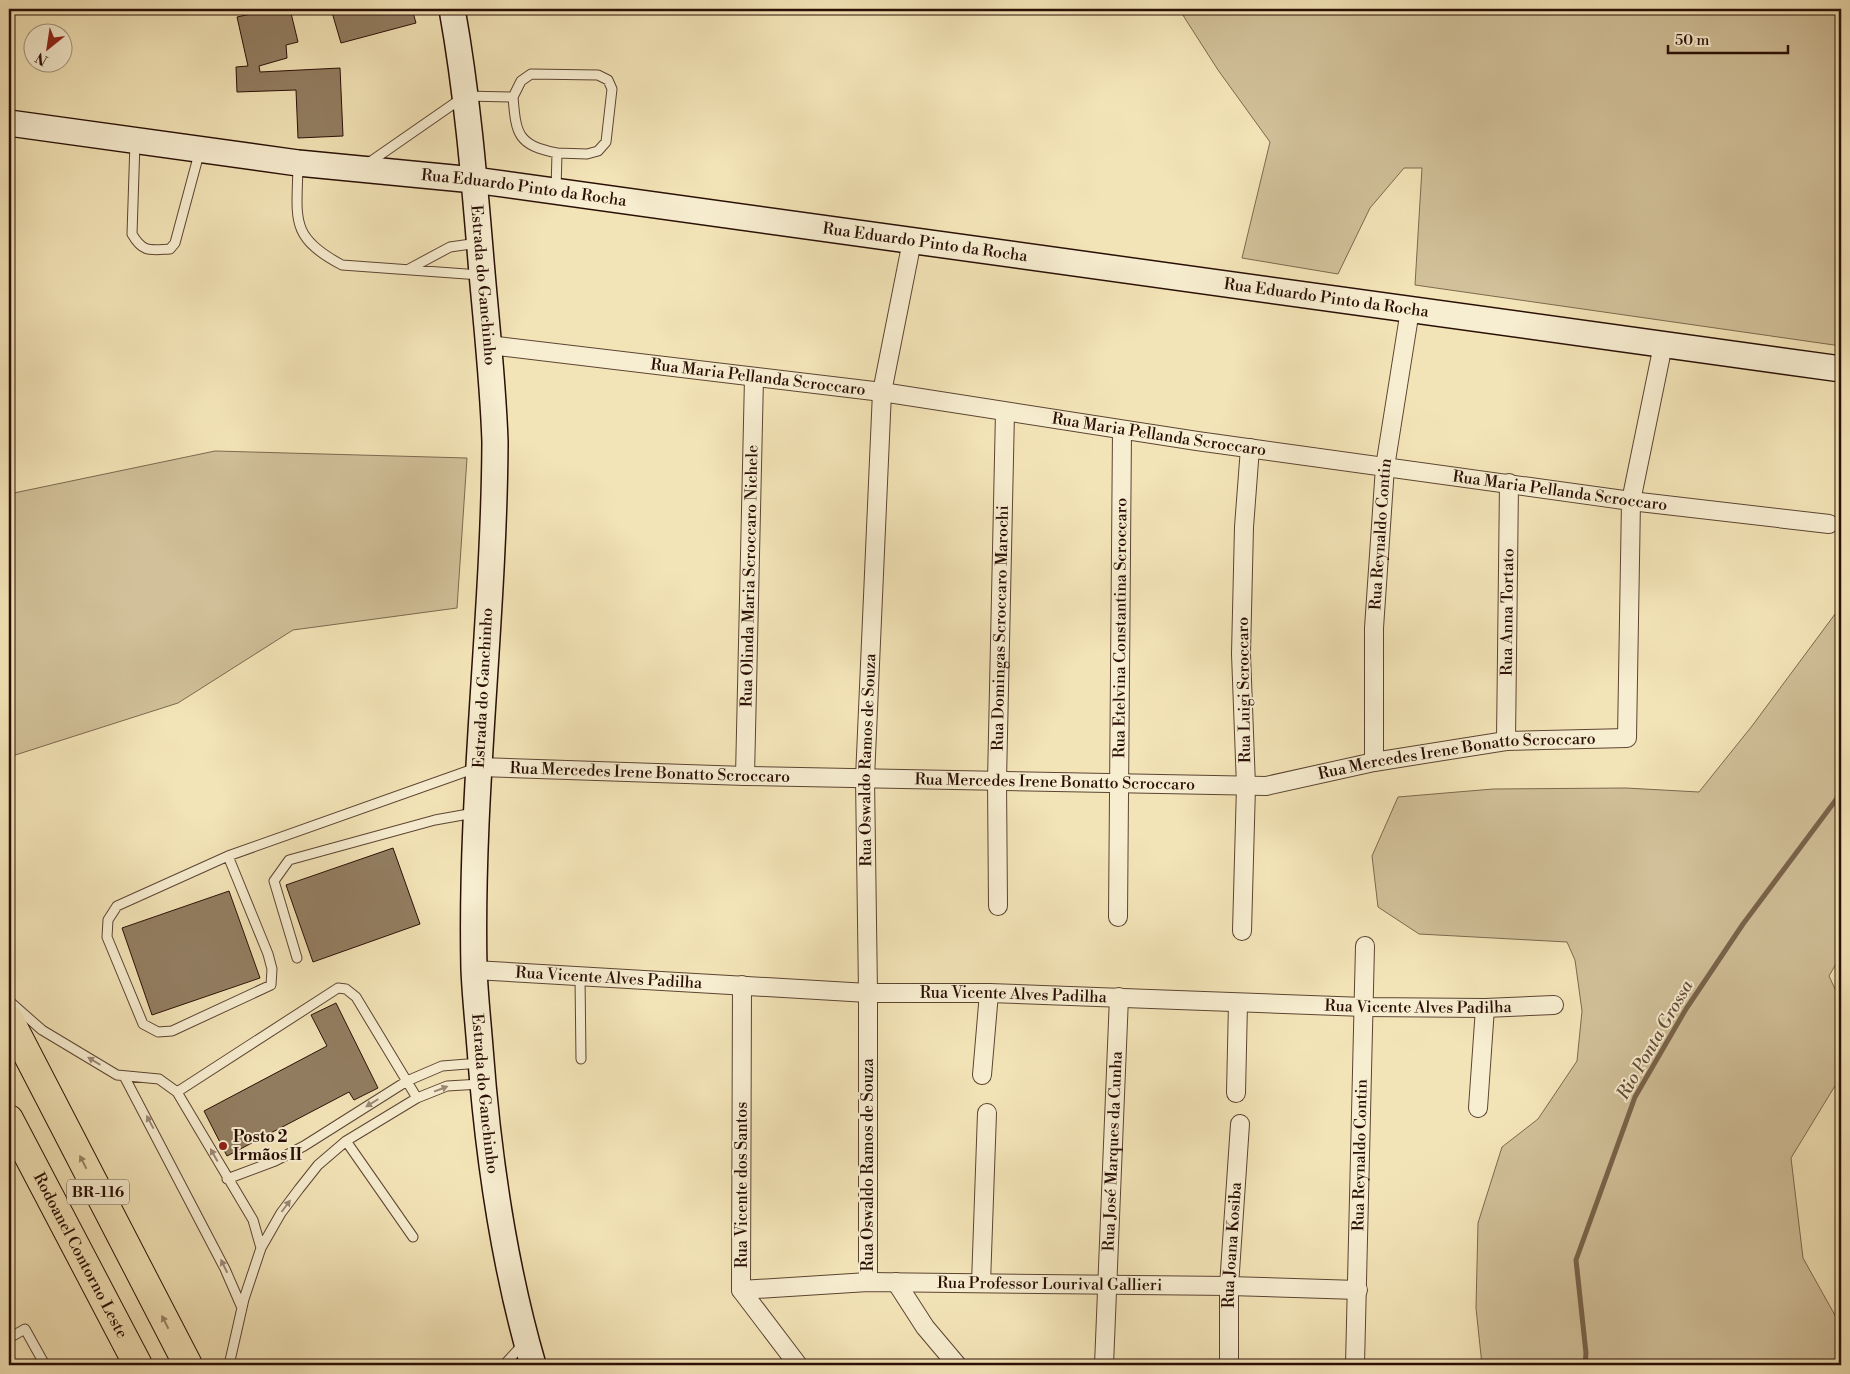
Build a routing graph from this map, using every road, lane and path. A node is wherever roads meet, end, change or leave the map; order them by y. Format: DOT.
graph roads {
  1 [pos="452,9"];
  2 [pos="466,96"];
  3 [pos="513,97"];
  4 [pos="9,123"];
  5 [pos="135,141"];
  6 [pos="200,150"];
  7 [pos="557,153"];
  8 [pos="298,162"];
  9 [pos="361,169"];
  10 [pos="474,180"];
  11 [pos="556,192"];
  12 [pos="912,241"];
  13 [pos="480,243"];
  14 [pos="409,269"];
  15 [pos="482,275"];
  16 [pos="1410,310"];
  17 [pos="489,345"];
  18 [pos="1663,345"];
  19 [pos="1841,370"];
  20 [pos="754,378"];
  21 [pos="882,392"];
  22 [pos="1005,412"];
  23 [pos="1122,430"];
  24 [pos="1250,448"];
  25 [pos="1385,467"];
  26 [pos="1509,483"];
  27 [pos="1631,501"];
  28 [pos="1829,524"];
  29 [pos="1506,741"];
  30 [pos="1374,762"];
  31 [pos="479,767"];
  32 [pos="745,776"];
  33 [pos="865,778"];
  34 [pos="998,780"];
  35 [pos="1119,783"];
  36 [pos="1246,786"];
  37 [pos="477,813"];
  38 [pos="228,856"];
  39 [pos="998,906"];
  40 [pos="1118,917"];
  41 [pos="1242,931"];
  42 [pos="1365,946"];
  43 [pos="297,958"];
  44 [pos="474,970"];
  45 [pos="580,977"];
  46 [pos="742,985"];
  47 [pos="868,993"];
  48 [pos="988,993"];
  49 [pos="1119,997"];
  50 [pos="9,1001"];
  51 [pos="1238,1003"];
  52 [pos="1554,1005"];
  53 [pos="1364,1007"];
  54 [pos="1485,1008"];
  55 [pos="9,1019"];
  56 [pos="581,1058"];
  57 [pos="481,1073"];
  58 [pos="982,1075"];
  59 [pos="124,1076"];
  60 [pos="407,1081"];
  61 [pos="177,1092"];
  62 [pos="1236,1093"];
  63 [pos="417,1098"];
  64 [pos="1478,1108"];
  65 [pos="987,1113"];
  66 [pos="9,1119"];
  67 [pos="1240,1124"];
  68 [pos="346,1140"];
  69 [pos="227,1179"];
  70 [pos="413,1237"];
  71 [pos="261,1248"];
  72 [pos="868,1282"];
  73 [pos="896,1282"];
  74 [pos="982,1283"];
  75 [pos="1105,1284"];
  76 [pos="1229,1286"];
  77 [pos="741,1290"];
  78 [pos="1358,1290"];
  79 [pos="243,1311"];
  80 [pos="9,1338"];
  81 [pos="526,1341"];
  82 [pos="45,1365"];
  83 [pos="138,1365"];
  84 [pos="188,1365"];
  85 [pos="229,1365"];
  86 [pos="504,1365"];
  87 [pos="533,1365"];
  88 [pos="798,1365"];
  89 [pos="957,1365"];
  90 [pos="1104,1365"];
  91 [pos="1229,1365"];
  92 [pos="1355,1365"];
  1 -- 2 [label="main road, Estrada do Ganchinho"];
  2 -- 3 [label="lane"];
  2 -- 9 [label="lane"];
  2 -- 10 [label="main road, Estrada do Ganchinho"];
  3 -- 7 [label="lane"];
  3 -- 7 [label="lane"];
  4 -- 5 [label="main road, Rua Eduardo Pinto da Rocha"];
  5 -- 6 [label="main road, Rua Eduardo Pinto da Rocha"];
  5 -- 6 [label="lane"];
  6 -- 8 [label="main road, Rua Eduardo Pinto da Rocha"];
  7 -- 11 [label="lane"];
  8 -- 9 [label="main road, Rua Eduardo Pinto da Rocha"];
  8 -- 14 [label="lane"];
  9 -- 10 [label="main road, Rua Eduardo Pinto da Rocha"];
  10 -- 11 [label="main road, Rua Eduardo Pinto da Rocha"];
  10 -- 13 [label="main road, Estrada do Ganchinho"];
  11 -- 12 [label="main road, Rua Eduardo Pinto da Rocha"];
  12 -- 16 [label="main road, Rua Eduardo Pinto da Rocha"];
  12 -- 21 [label="street, Rua Oswaldo Ramos de Souza"];
  13 -- 14 [label="lane"];
  13 -- 15 [label="main road, Estrada do Ganchinho"];
  14 -- 15 [label="lane"];
  15 -- 17 [label="main road, Estrada do Ganchinho"];
  16 -- 18 [label="main road, Rua Eduardo Pinto da Rocha"];
  16 -- 25 [label="street, Rua Reynaldo Contin"];
  17 -- 20 [label="street, Rua Maria Pellanda Scroccaro"];
  17 -- 31 [label="main road, Estrada do Ganchinho"];
  18 -- 19 [label="main road, Rua Eduardo Pinto da Rocha"];
  18 -- 27 [label="street"];
  20 -- 21 [label="street, Rua Maria Pellanda Scroccaro"];
  20 -- 32 [label="street, Rua Olinda Maria Scroccaro Nichele"];
  21 -- 22 [label="street, Rua Maria Pellanda Scroccaro"];
  21 -- 33 [label="street, Rua Oswaldo Ramos de Souza"];
  22 -- 23 [label="street, Rua Maria Pellanda Scroccaro"];
  22 -- 34 [label="street, Rua Domingas Scroccaro Marochi"];
  23 -- 24 [label="street, Rua Maria Pellanda Scroccaro"];
  23 -- 35 [label="street, Rua Etelvina Constantina Scroccaro"];
  24 -- 25 [label="street, Rua Maria Pellanda Scroccaro"];
  24 -- 36 [label="street, Rua Luigi Scroccaro"];
  25 -- 26 [label="street, Rua Maria Pellanda Scroccaro"];
  25 -- 30 [label="street, Rua Reynaldo Contin"];
  26 -- 27 [label="street, Rua Maria Pellanda Scroccaro"];
  26 -- 29 [label="street, Rua Anna Tortato"];
  27 -- 28 [label="street, Rua Maria Pellanda Scroccaro"];
  27 -- 29 [label="street, Rua Mercedes Irene Bonatto Scroccaro"];
  29 -- 30 [label="street, Rua Mercedes Irene Bonatto Scroccaro"];
  30 -- 36 [label="street, Rua Mercedes Irene Bonatto Scroccaro"];
  31 -- 32 [label="street, Rua Mercedes Irene Bonatto Scroccaro"];
  31 -- 37 [label="main road, Estrada do Ganchinho"];
  31 -- 38 [label="lane"];
  32 -- 33 [label="street, Rua Mercedes Irene Bonatto Scroccaro"];
  33 -- 34 [label="street, Rua Mercedes Irene Bonatto Scroccaro"];
  33 -- 47 [label="street, Rua Oswaldo Ramos de Souza"];
  34 -- 35 [label="street, Rua Mercedes Irene Bonatto Scroccaro"];
  34 -- 39 [label="street, Rua Domingas Scroccaro Marochi"];
  35 -- 36 [label="street, Rua Mercedes Irene Bonatto Scroccaro"];
  35 -- 40 [label="street, Rua Etelvina Constantina Scroccaro"];
  36 -- 41 [label="street, Rua Luigi Scroccaro"];
  37 -- 43 [label="lane"];
  37 -- 44 [label="main road, Estrada do Ganchinho"];
  38 -- 38 [label="lane"];
  42 -- 53 [label="street, Rua Reynaldo Contin"];
  44 -- 45 [label="street, Rua Vicente Alves Padilha"];
  44 -- 57 [label="main road, Estrada do Ganchinho"];
  45 -- 46 [label="street, Rua Vicente Alves Padilha"];
  45 -- 56 [label="lane"];
  46 -- 47 [label="street, Rua Vicente Alves Padilha"];
  46 -- 77 [label="street, Rua Vicente dos Santos"];
  47 -- 48 [label="street, Rua Vicente Alves Padilha"];
  47 -- 72 [label="street, Rua Oswaldo Ramos de Souza"];
  48 -- 49 [label="street, Rua Vicente Alves Padilha"];
  48 -- 58 [label="street"];
  49 -- 51 [label="street, Rua Vicente Alves Padilha"];
  49 -- 75 [label="street, Rua José Marques da Cunha"];
  59 -- 50 [label="lane, one-way"];
  51 -- 53 [label="street, Rua Vicente Alves Padilha"];
  51 -- 62 [label="street"];
  52 -- 54 [label="street, Rua Vicente Alves Padilha"];
  53 -- 54 [label="street, Rua Vicente Alves Padilha"];
  53 -- 78 [label="street, Rua Reynaldo Contin"];
  54 -- 64 [label="street"];
  84 -- 55 [label="highway, BR-116, one-way"];
  57 -- 60 [label="lane"];
  63 -- 57 [label="lane, one-way"];
  57 -- 81 [label="main road, Estrada do Ganchinho"];
  59 -- 61 [label="lane"];
  79 -- 59 [label="lane, one-way"];
  60 -- 61 [label="lane"];
  60 -- 63 [label="lane"];
  60 -- 69 [label="lane, one-way"];
  69 -- 61 [label="lane, one-way"];
  63 -- 68 [label="lane"];
  65 -- 74 [label="street"];
  66 -- 83 [label="highway, Rodoanel Contorno Leste / BR-116"];
  67 -- 76 [label="street, Rua Joana Kosiba"];
  68 -- 70 [label="lane"];
  71 -- 68 [label="lane, one-way"];
  69 -- 71 [label="lane"];
  71 -- 79 [label="lane"];
  72 -- 73 [label="street, Rua Professor Lourival Gallieri"];
  72 -- 77 [label="street, Rua Professor Lourival Gallieri"];
  73 -- 74 [label="street, Rua Professor Lourival Gallieri"];
  73 -- 89 [label="street, Rua Oswaldo Ramos de Souza"];
  74 -- 75 [label="street, Rua Professor Lourival Gallieri"];
  75 -- 76 [label="street, Rua Professor Lourival Gallieri"];
  75 -- 90 [label="street, Rua José Marques da Cunha"];
  76 -- 78 [label="street, Rua Professor Lourival Gallieri"];
  76 -- 91 [label="street, Rua Joana Kosiba"];
  77 -- 88 [label="street, Rua Vicente dos Santos"];
  78 -- 92 [label="street, Rua Reynaldo Contin"];
  79 -- 85 [label="lane"];
  80 -- 82 [label="lane"];
  81 -- 86 [label="lane"];
  81 -- 87 [label="main road, Estrada do Ganchinho"];
}
